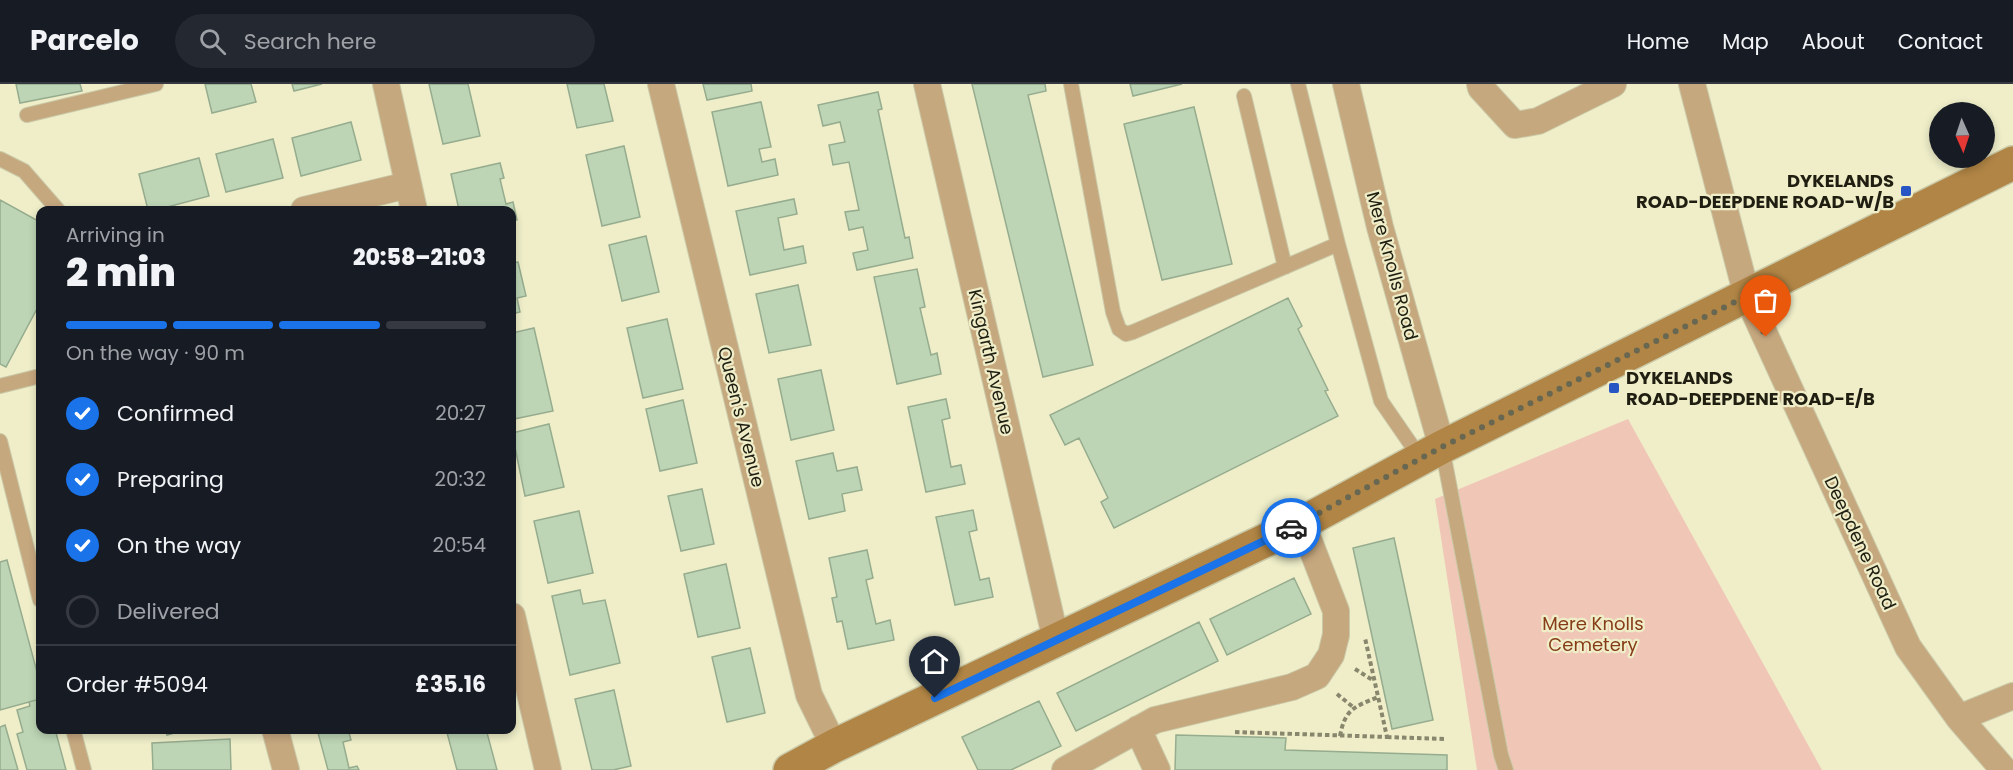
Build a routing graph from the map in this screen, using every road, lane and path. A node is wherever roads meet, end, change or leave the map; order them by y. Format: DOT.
graph roads {
  1 [pos="156,84"];
  2 [pos="386,84"];
  3 [pos="661,84"];
  4 [pos="927,84"];
  5 [pos="1071,84"];
  6 [pos="1298,84"];
  7 [pos="1346,84"];
  8 [pos="1480,84"];
  9 [pos="1613,84"];
  10 [pos="1692,84"];
  11 [pos="1244,96"];
  12 [pos="27,115"];
  13 [pos="0,159"];
  14 [pos="2013,163"];
  15 [pos="408,185"];
  16 [pos="55,206"];
  17 [pos="321,206"];
  18 [pos="413,206"];
  19 [pos="1338,244"];
  20 [pos="1285,267"];
  21 [pos="1747,296"];
  22 [pos="36,377"];
  23 [pos="0,386"];
  24 [pos="0,441"];
  25 [pos="1431,453"];
  26 [pos="3,462"];
  27 [pos="1302,523"];
  28 [pos="36,585"];
  29 [pos="516,633"];
  30 [pos="1056,640"];
  31 [pos="2013,696"];
  32 [pos="1378,697"];
  33 [pos="1959,718"];
  34 [pos="1138,729"];
  35 [pos="74,734"];
  36 [pos="275,734"];
  37 [pos="1340,736"];
  38 [pos="1387,737"];
  39 [pos="1444,739"];
  40 [pos="834,746"];
  41 [pos="1148,764"];
  42 [pos="84,770"];
  43 [pos="286,770"];
  44 [pos="548,770"];
  45 [pos="790,770"];
  46 [pos="1065,770"];
  47 [pos="1506,770"];
  48 [pos="2004,770"];
  1 -- 12 [label="lane"];
  2 -- 15 [label="street"];
  3 -- 40 [label="street, Queen's Avenue"];
  4 -- 30 [label="street, Kingarth Avenue"];
  5 -- 20 [label="lane"];
  6 -- 19 [label="lane"];
  7 -- 25 [label="street, Mere Knolls Road"];
  8 -- 9 [label="street"];
  10 -- 21 [label="street, Deepdene Road"];
  11 -- 20 [label="lane"];
  13 -- 16 [label="lane"];
  14 -- 21 [label="main road"];
  15 -- 17 [label="street"];
  15 -- 18 [label="street"];
  19 -- 20 [label="lane"];
  19 -- 25 [label="lane"];
  21 -- 25 [label="main road"];
  21 -- 33 [label="street, Deepdene Road"];
  22 -- 23 [label="lane"];
  24 -- 26 [label="lane"];
  25 -- 27 [label="main road"];
  25 -- 47 [label="lane"];
  26 -- 28 [label="lane"];
  27 -- 30 [label="main road"];
  27 -- 34 [label="street"];
  29 -- 44 [label="street"];
  30 -- 40 [label="main road"];
  31 -- 33 [label="street"];
  32 -- 37 [label="path"];
  33 -- 48 [label="street, Deepdene Road"];
  34 -- 41 [label="street"];
  34 -- 46 [label="street"];
  35 -- 42 [label="lane"];
  36 -- 43 [label="street"];
  38 -- 39 [label="path"];
  40 -- 45 [label="main road"];
}
